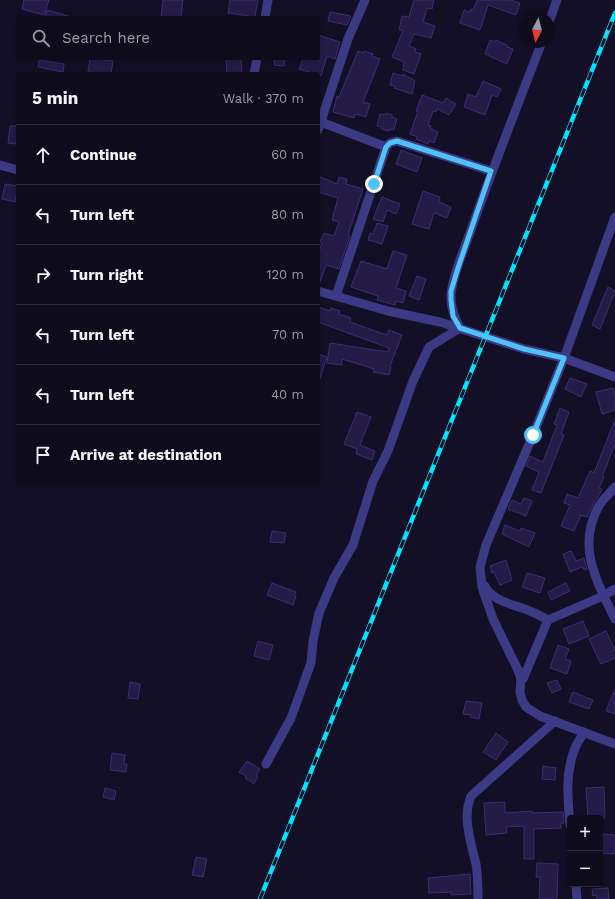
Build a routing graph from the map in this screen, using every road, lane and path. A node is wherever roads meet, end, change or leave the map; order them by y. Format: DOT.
graph roads {
  1 [pos="268,0"];
  2 [pos="365,0"];
  3 [pos="558,0"];
  4 [pos="553,12"];
  5 [pos="265,16"];
  6 [pos="540,48"];
  7 [pos="257,60"];
  8 [pos="254,72"];
  9 [pos="320,123"];
  10 [pos="320,126"];
  11 [pos="386,147"];
  12 [pos="0,164"];
  13 [pos="16,169"];
  14 [pos="491,171"];
  15 [pos="615,217"];
  16 [pos="611,239"];
  17 [pos="320,292"];
  18 [pos="336,296"];
  19 [pos="460,328"];
  20 [pos="564,358"];
  21 [pos="615,377"];
  22 [pos="615,487"];
  23 [pos="481,578"];
  24 [pos="615,590"];
  25 [pos="604,596"];
  26 [pos="615,619"];
  27 [pos="548,620"];
  28 [pos="521,679"];
  29 [pos="555,721"];
  30 [pos="584,732"];
  31 [pos="615,744"];
  32 [pos="266,764"];
  33 [pos="569,815"];
  34 [pos="576,887"];
  35 [pos="478,899"];
  36 [pos="577,899"];
  1 -- 5 [label="street"];
  2 -- 9 [label="street"];
  3 -- 4 [label="street"];
  6 -- 14 [label="street"];
  7 -- 8 [label="street"];
  10 -- 11 [label="street"];
  11 -- 14 [label="street"];
  11 -- 18 [label="street"];
  12 -- 13 [label="street"];
  14 -- 19 [label="street"];
  15 -- 16 [label="street"];
  16 -- 20 [label="street"];
  17 -- 18 [label="street"];
  18 -- 19 [label="street"];
  19 -- 20 [label="street"];
  19 -- 32 [label="street"];
  20 -- 21 [label="street"];
  20 -- 23 [label="street"];
  22 -- 25 [label="street"];
  23 -- 27 [label="street"];
  23 -- 28 [label="street"];
  24 -- 25 [label="street"];
  25 -- 26 [label="street"];
  25 -- 27 [label="street"];
  27 -- 28 [label="street"];
  28 -- 29 [label="street"];
  29 -- 30 [label="street"];
  29 -- 35 [label="street"];
  30 -- 31 [label="street"];
  30 -- 33 [label="street"];
  34 -- 36 [label="street"];
}
